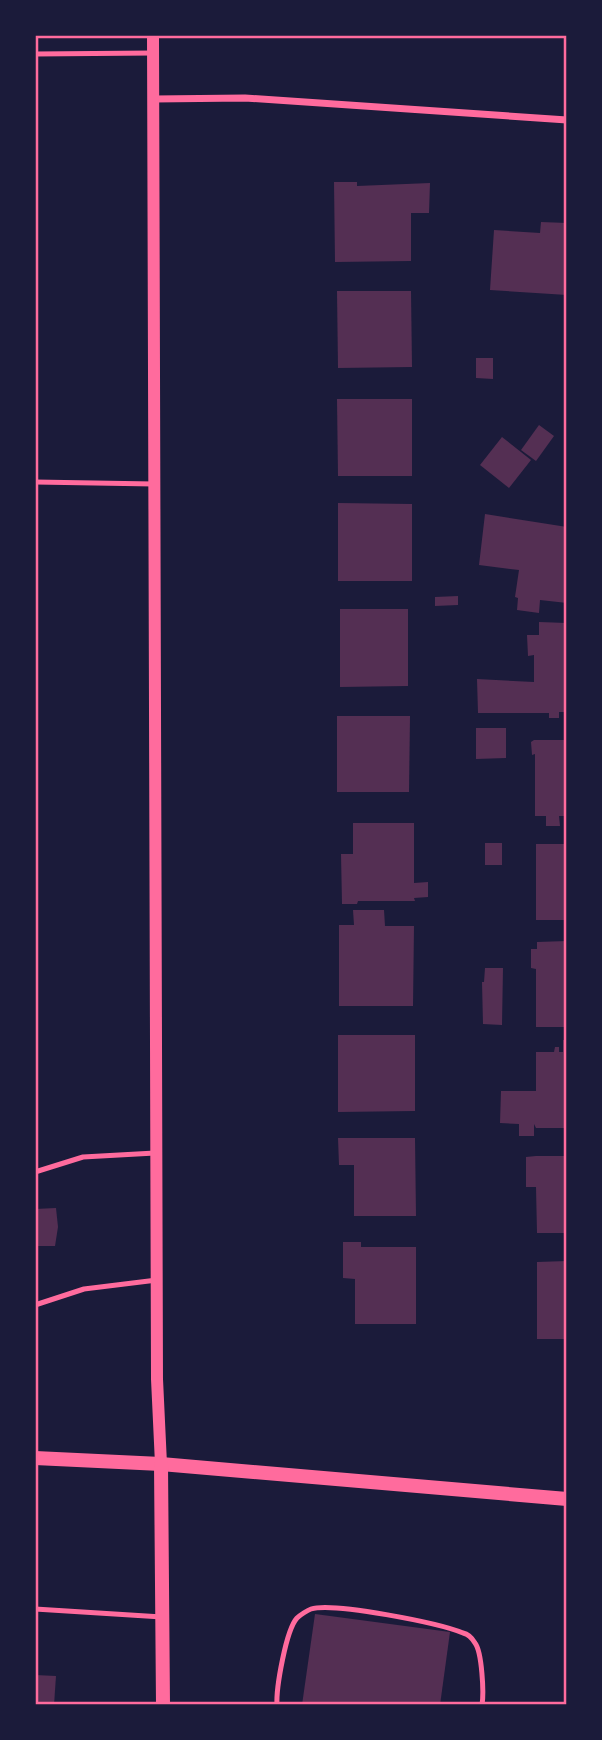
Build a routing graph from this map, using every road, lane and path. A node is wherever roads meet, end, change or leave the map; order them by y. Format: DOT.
graph roads {
  1 [pos="153,35"];
  2 [pos="153,53"];
  3 [pos="35,54"];
  4 [pos="154,99"];
  5 [pos="567,120"];
  6 [pos="35,482"];
  7 [pos="156,484"];
  8 [pos="157,1153"];
  9 [pos="35,1172"];
  10 [pos="157,1280"];
  11 [pos="35,1305"];
  12 [pos="35,1458"];
  13 [pos="161,1464"];
  14 [pos="567,1499"];
  15 [pos="35,1609"];
  16 [pos="162,1617"];
  17 [pos="163,1705"];
  18 [pos="277,1705"];
  19 [pos="482,1705"];
  1 -- 2 [label="street"];
  2 -- 3 [label="lane"];
  2 -- 4 [label="street"];
  4 -- 5 [label="street"];
  4 -- 7 [label="street"];
  6 -- 7 [label="lane"];
  7 -- 8 [label="street"];
  8 -- 9 [label="lane"];
  8 -- 10 [label="street"];
  10 -- 11 [label="lane"];
  10 -- 13 [label="street"];
  12 -- 13 [label="main road"];
  13 -- 14 [label="main road"];
  13 -- 16 [label="main road"];
  15 -- 16 [label="lane"];
  16 -- 17 [label="main road"];
  18 -- 19 [label="lane"];
}
